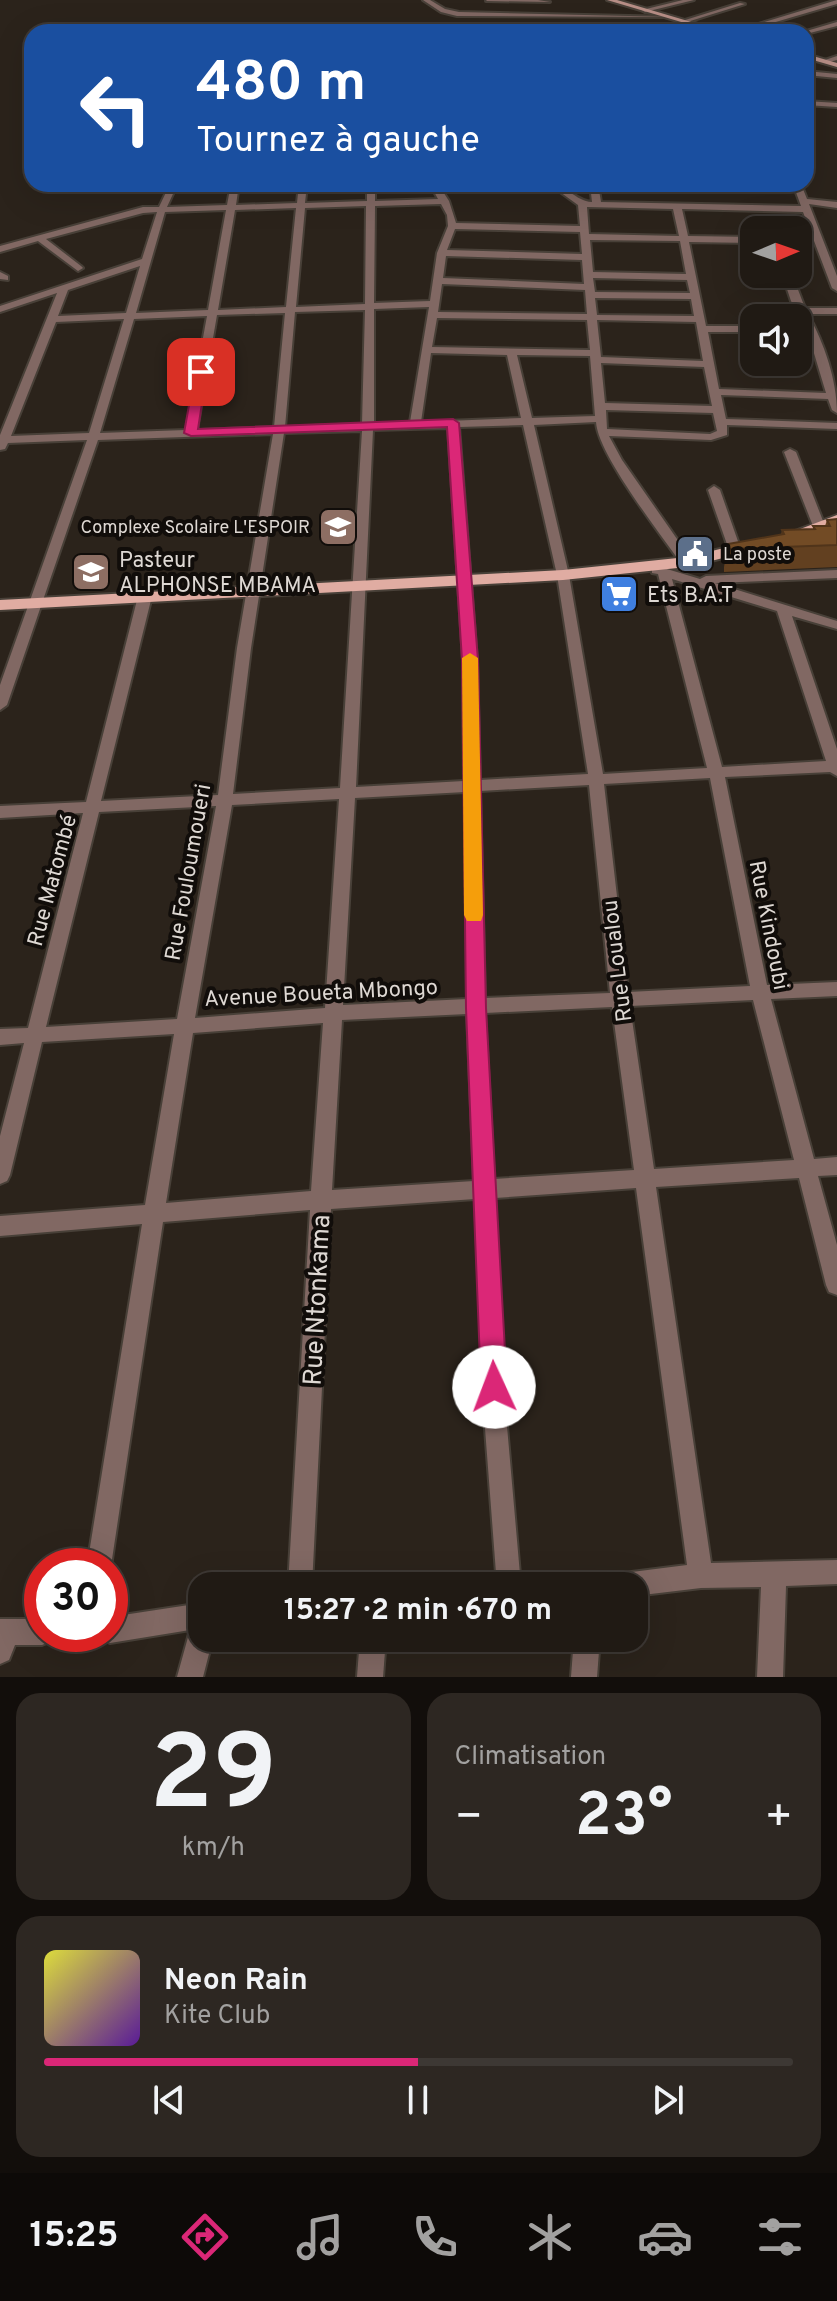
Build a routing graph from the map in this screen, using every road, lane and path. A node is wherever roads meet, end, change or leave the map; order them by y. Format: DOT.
graph roads {
  1 [pos="426,0"];
  2 [pos="610,0"];
  3 [pos="691,0"];
  4 [pos="489,1"];
  5 [pos="550,1"];
  6 [pos="837,2"];
  7 [pos="454,3"];
  8 [pos="742,4"];
  9 [pos="645,10"];
  10 [pos="456,13"];
  11 [pos="546,16"];
  12 [pos="670,17"];
  13 [pos="685,21"];
  14 [pos="458,24"];
  15 [pos="546,24"];
  16 [pos="695,24"];
  17 [pos="762,24"];
  18 [pos="837,24"];
  19 [pos="814,30"];
  20 [pos="814,58"];
  21 [pos="837,58"];
  22 [pos="825,61"];
  23 [pos="837,65"];
  24 [pos="814,74"];
  25 [pos="837,76"];
  26 [pos="814,104"];
  27 [pos="837,105"];
  28 [pos="170,192"];
  29 [pos="234,192"];
  30 [pos="303,192"];
  31 [pos="371,192"];
  32 [pos="439,192"];
  33 [pos="565,192"];
  34 [pos="595,192"];
  35 [pos="800,192"];
  36 [pos="445,201"];
  37 [pos="372,204"];
  38 [pos="582,204"];
  39 [pos="597,204"];
  40 [pos="804,205"];
  41 [pos="837,205"];
  42 [pos="302,206"];
  43 [pos="677,206"];
  44 [pos="232,207"];
  45 [pos="162,209"];
  46 [pos="452,226"];
  47 [pos="585,233"];
  48 [pos="39,238"];
  49 [pos="684,239"];
  50 [pos="740,240"];
  51 [pos="0,249"];
  52 [pos="442,253"];
  53 [pos="587,257"];
  54 [pos="146,261"];
  55 [pos="78,268"];
  56 [pos="692,277"];
  57 [pos="439,281"];
  58 [pos="589,285"];
  59 [pos="64,288"];
  60 [pos="837,288"];
  61 [pos="697,296"];
  62 [pos="370,306"];
  63 [pos="291,308"];
  64 [pos="0,309"];
  65 [pos="433,309"];
  66 [pos="837,309"];
  67 [pos="812,310"];
  68 [pos="211,312"];
  69 [pos="129,316"];
  70 [pos="593,317"];
  71 [pos="53,319"];
  72 [pos="700,324"];
  73 [pos="740,328"];
  74 [pos="812,330"];
  75 [pos="425,350"];
  76 [pos="511,351"];
  77 [pos="594,356"];
  78 [pos="710,364"];
  79 [pos="716,392"];
  80 [pos="833,396"];
  81 [pos="598,406"];
  82 [pos="837,410"];
  83 [pos="722,416"];
  84 [pos="600,419"];
  85 [pos="527,421"];
  86 [pos="453,423"];
  87 [pos="415,424"];
  88 [pos="368,426"];
  89 [pos="837,426"];
  90 [pos="279,429"];
  91 [pos="602,432"];
  92 [pos="191,433"];
  93 [pos="94,436"];
  94 [pos="1,443"];
  95 [pos="790,452"];
  96 [pos="714,490"];
  97 [pos="837,520"];
  98 [pos="819,526"];
  99 [pos="735,550"];
  100 [pos="687,562"];
  101 [pos="656,569"];
  102 [pos="837,574"];
  103 [pos="563,575"];
  104 [pos="462,580"];
  105 [pos="693,580"];
  106 [pos="361,585"];
  107 [pos="255,590"];
  108 [pos="145,596"];
  109 [pos="37,603"];
  110 [pos="0,605"];
  111 [pos="783,609"];
  112 [pos="837,616"];
  113 [pos="812,618"];
  114 [pos="837,625"];
  115 [pos="0,705"];
  116 [pos="836,768"];
  117 [pos="716,772"];
  118 [pos="596,778"];
  119 [pos="471,785"];
  120 [pos="348,794"];
  121 [pos="225,799"];
  122 [pos="93,806"];
  123 [pos="0,812"];
  124 [pos="837,989"];
  125 [pos="760,992"];
  126 [pos="620,1001"];
  127 [pos="476,1008"];
  128 [pos="335,1013"];
  129 [pos="186,1024"];
  130 [pos="37,1033"];
  131 [pos="0,1037"];
  132 [pos="837,1166"];
  133 [pos="808,1167"];
  134 [pos="0,1175"];
  135 [pos="645,1180"];
  136 [pos="486,1191"];
  137 [pos="321,1200"];
  138 [pos="154,1215"];
  139 [pos="0,1226"];
  140 [pos="837,1285"];
  141 [pos="102,1548"];
  142 [pos="301,1572"];
  143 [pos="508,1572"];
  144 [pos="774,1572"];
  145 [pos="837,1572"];
  146 [pos="701,1576"];
  147 [pos="648,1582"];
  148 [pos="188,1618"];
  149 [pos="128,1627"];
  150 [pos="24,1635"];
  151 [pos="2,1638"];
  152 [pos="197,1652"];
  153 [pos="372,1652"];
  154 [pos="586,1652"];
  155 [pos="190,1677"];
  156 [pos="370,1677"];
  157 [pos="584,1677"];
  158 [pos="770,1677"];
  1 -- 10 [label="street"];
  2 -- 9 [label="main road"];
  3 -- 9 [label="street"];
  4 -- 5 [label="street"];
  5 -- 11 [label="street"];
  6 -- 17 [label="street"];
  7 -- 10 [label="street"];
  8 -- 13 [label="street"];
  9 -- 12 [label="main road"];
  10 -- 11 [label="street"];
  10 -- 14 [label="street"];
  11 -- 12 [label="street"];
  11 -- 15 [label="street"];
  12 -- 13 [label="main road"];
  13 -- 16 [label="main road"];
  18 -- 19 [label="street"];
  20 -- 22 [label="main road"];
  21 -- 22 [label="street"];
  22 -- 23 [label="main road"];
  24 -- 25 [label="street"];
  26 -- 27 [label="street"];
  28 -- 45 [label="street"];
  29 -- 44 [label="street"];
  30 -- 42 [label="street, Rue Fouloumoueri"];
  31 -- 37 [label="street, Rue Ntonkama"];
  32 -- 36 [label="street"];
  33 -- 38 [label="street"];
  34 -- 39 [label="street"];
  35 -- 40 [label="street"];
  36 -- 37 [label="street"];
  36 -- 46 [label="street"];
  37 -- 42 [label="street"];
  37 -- 62 [label="street, Rue Ntonkama"];
  38 -- 39 [label="street"];
  38 -- 47 [label="street"];
  39 -- 43 [label="street"];
  40 -- 41 [label="street"];
  40 -- 43 [label="street"];
  40 -- 60 [label="street"];
  42 -- 44 [label="street"];
  42 -- 63 [label="street, Rue Fouloumoueri"];
  43 -- 49 [label="street"];
  44 -- 45 [label="street"];
  44 -- 68 [label="street"];
  45 -- 48 [label="street"];
  45 -- 54 [label="street"];
  46 -- 47 [label="street"];
  46 -- 52 [label="street"];
  47 -- 49 [label="street"];
  47 -- 53 [label="street"];
  48 -- 51 [label="street"];
  48 -- 55 [label="street"];
  49 -- 50 [label="street"];
  49 -- 56 [label="street"];
  52 -- 53 [label="street"];
  52 -- 57 [label="street"];
  53 -- 58 [label="street"];
  54 -- 59 [label="street"];
  54 -- 69 [label="street"];
  56 -- 58 [label="street"];
  56 -- 61 [label="street"];
  57 -- 58 [label="street"];
  57 -- 65 [label="street"];
  58 -- 61 [label="street"];
  58 -- 70 [label="street"];
  59 -- 64 [label="street"];
  59 -- 71 [label="street"];
  61 -- 72 [label="street"];
  62 -- 63 [label="street"];
  62 -- 65 [label="street"];
  62 -- 88 [label="street, Rue Ntonkama"];
  63 -- 68 [label="street"];
  63 -- 90 [label="street, Rue Fouloumoueri"];
  65 -- 70 [label="street"];
  65 -- 75 [label="street"];
  66 -- 67 [label="street"];
  68 -- 69 [label="street"];
  68 -- 92 [label="street"];
  69 -- 71 [label="street"];
  69 -- 93 [label="street"];
  70 -- 72 [label="street"];
  70 -- 77 [label="street"];
  71 -- 94 [label="street"];
  72 -- 73 [label="street"];
  72 -- 78 [label="street"];
  74 -- 80 [label="street"];
  75 -- 76 [label="street"];
  75 -- 87 [label="street"];
  76 -- 77 [label="street"];
  76 -- 85 [label="street, Rue Loualou"];
  77 -- 78 [label="street"];
  77 -- 81 [label="street"];
  78 -- 79 [label="street"];
  79 -- 80 [label="street"];
  79 -- 83 [label="street"];
  80 -- 82 [label="street"];
  81 -- 83 [label="street"];
  81 -- 84 [label="street"];
  83 -- 89 [label="street"];
  83 -- 91 [label="street"];
  84 -- 85 [label="street"];
  84 -- 91 [label="street"];
  85 -- 86 [label="street"];
  85 -- 103 [label="street, Rue Loualou"];
  86 -- 87 [label="street"];
  86 -- 104 [label="street"];
  87 -- 88 [label="street"];
  88 -- 90 [label="street"];
  88 -- 106 [label="street, Rue Ntonkama"];
  90 -- 92 [label="street"];
  90 -- 107 [label="street, Rue Fouloumoueri"];
  91 -- 100 [label="street"];
  92 -- 93 [label="street"];
  93 -- 94 [label="street"];
  93 -- 109 [label="street"];
  95 -- 98 [label="street"];
  96 -- 99 [label="street"];
  97 -- 98 [label="main road"];
  98 -- 99 [label="main road"];
  99 -- 100 [label="main road"];
  100 -- 101 [label="main road"];
  101 -- 103 [label="main road"];
  101 -- 105 [label="street"];
  101 -- 117 [label="street, Rue Kindoubi"];
  102 -- 105 [label="street"];
  103 -- 104 [label="main road"];
  103 -- 118 [label="street, Rue Loualou"];
  104 -- 106 [label="main road"];
  104 -- 119 [label="street"];
  105 -- 111 [label="street"];
  106 -- 107 [label="main road"];
  106 -- 120 [label="street, Rue Ntonkama"];
  107 -- 108 [label="main road"];
  107 -- 121 [label="street, Rue Fouloumoueri"];
  108 -- 109 [label="main road"];
  108 -- 122 [label="street, Rue Matombé"];
  109 -- 110 [label="main road"];
  109 -- 115 [label="street"];
  111 -- 113 [label="street"];
  111 -- 116 [label="street"];
  112 -- 113 [label="street"];
  113 -- 114 [label="street"];
  116 -- 117 [label="street"];
  117 -- 118 [label="street"];
  117 -- 125 [label="street, Rue Kindoubi"];
  118 -- 119 [label="street"];
  118 -- 126 [label="street, Rue Loualou"];
  119 -- 120 [label="street"];
  119 -- 127 [label="street"];
  120 -- 121 [label="street"];
  120 -- 128 [label="street, Rue Ntonkama"];
  121 -- 122 [label="street"];
  121 -- 129 [label="street, Rue Fouloumoueri"];
  122 -- 123 [label="street"];
  122 -- 130 [label="street, Rue Matombé"];
  124 -- 125 [label="street, Avenue Boueta Mbongo"];
  125 -- 126 [label="street, Avenue Boueta Mbongo"];
  125 -- 133 [label="street, Rue Kindoubi"];
  126 -- 127 [label="street, Avenue Boueta Mbongo"];
  126 -- 135 [label="street, Rue Loualou"];
  127 -- 128 [label="street, Avenue Boueta Mbongo"];
  127 -- 136 [label="street"];
  128 -- 129 [label="street, Avenue Boueta Mbongo"];
  128 -- 137 [label="street, Rue Ntonkama"];
  129 -- 130 [label="street, Avenue Boueta Mbongo"];
  129 -- 138 [label="street, Rue Fouloumoueri"];
  130 -- 131 [label="street, Avenue Boueta Mbongo"];
  130 -- 134 [label="street, Rue Matombé"];
  132 -- 133 [label="street"];
  133 -- 135 [label="street"];
  133 -- 140 [label="street, Rue Kindoubi"];
  135 -- 136 [label="street"];
  135 -- 146 [label="street, Rue Loualou"];
  136 -- 137 [label="street"];
  136 -- 143 [label="street"];
  137 -- 138 [label="street"];
  137 -- 142 [label="street, Rue Ntonkama"];
  138 -- 139 [label="street"];
  138 -- 141 [label="street, Rue Fouloumoueri"];
  144 -- 145 [label="street"];
  144 -- 146 [label="street"];
  144 -- 158 [label="street"];
  146 -- 147 [label="street"];
  148 -- 149 [label="street"];
  150 -- 151 [label="street"];
  152 -- 155 [label="street"];
  153 -- 156 [label="street"];
  154 -- 157 [label="street"];
}
